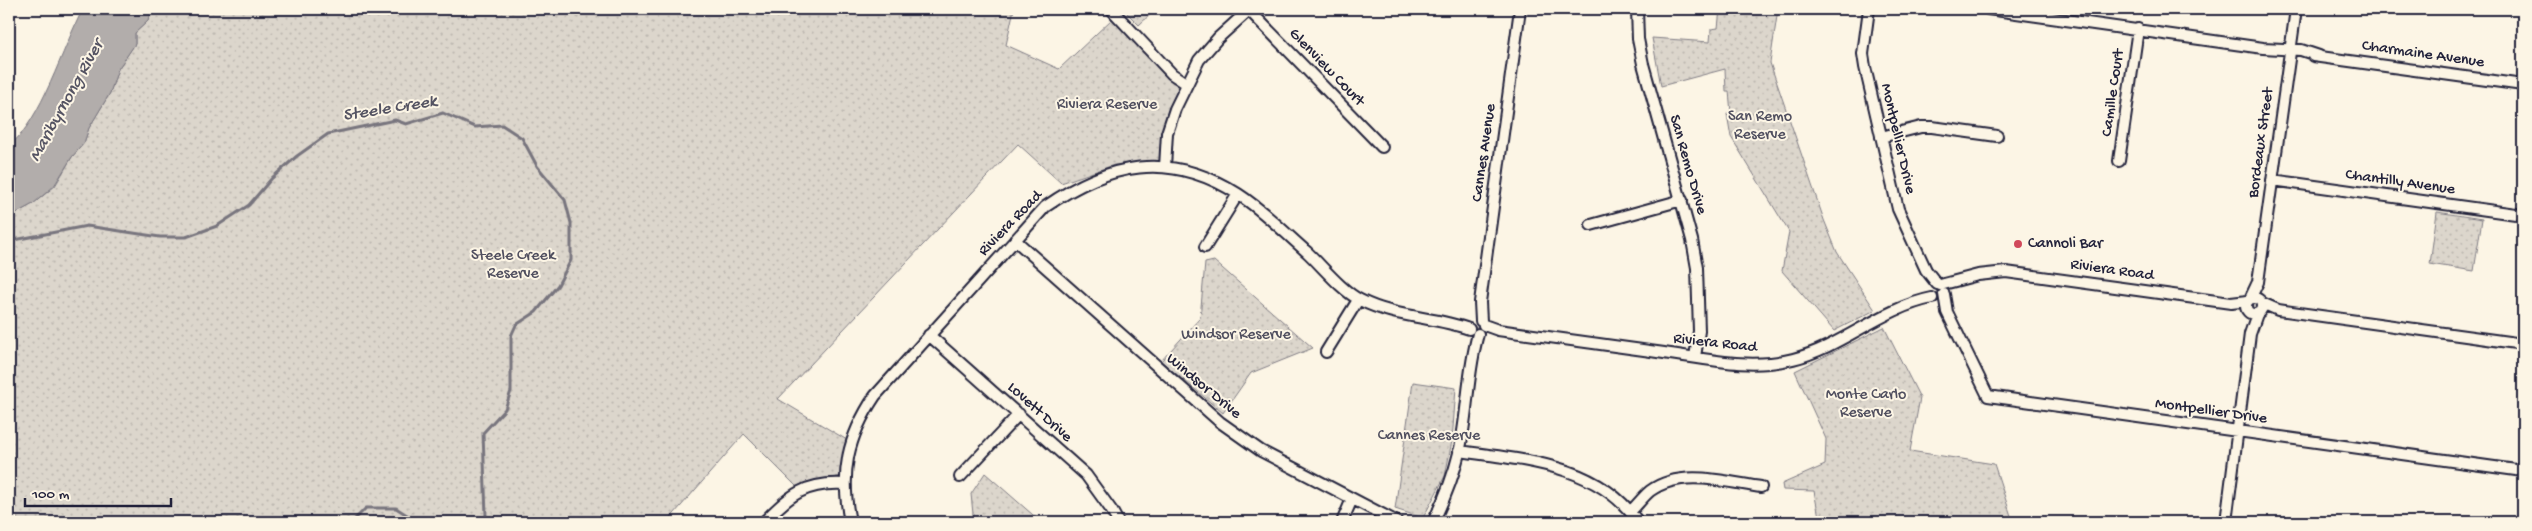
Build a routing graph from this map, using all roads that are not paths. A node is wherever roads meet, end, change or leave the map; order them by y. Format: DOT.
graph roads {
  1 [pos="1111,9"];
  2 [pos="1520,9"];
  3 [pos="1637,9"];
  4 [pos="1869,9"];
  5 [pos="1988,9"];
  6 [pos="2296,9"];
  7 [pos="1249,10"];
  8 [pos="2138,29"];
  9 [pos="2290,52"];
  10 [pos="1189,81"];
  11 [pos="2523,84"];
  12 [pos="1997,136"];
  13 [pos="1881,138"];
  14 [pos="1382,147"];
  15 [pos="2119,161"];
  16 [pos="1165,167"];
  17 [pos="2272,180"];
  18 [pos="1238,194"];
  19 [pos="1682,200"];
  20 [pos="2523,215"];
  21 [pos="1592,224"];
  22 [pos="1014,240"];
  23 [pos="1205,247"];
  24 [pos="1936,291"];
  25 [pos="1358,300"];
  26 [pos="2254,306"];
  27 [pos="1476,327"];
  28 [pos="929,335"];
  29 [pos="2523,344"];
  30 [pos="1326,352"];
  31 [pos="1698,358"];
  32 [pos="1019,414"];
  33 [pos="2239,432"];
  34 [pos="1459,452"];
  35 [pos="2523,471"];
  36 [pos="960,478"];
  37 [pos="844,484"];
  38 [pos="1761,487"];
  39 [pos="1352,499"];
  40 [pos="1631,511"];
  41 [pos="764,522"];
  42 [pos="850,522"];
  43 [pos="1118,522"];
  44 [pos="1342,522"];
  45 [pos="1397,522"];
  46 [pos="1433,522"];
  47 [pos="1638,522"];
  48 [pos="2226,522"];
  1 -- 10 [label="street"];
  2 -- 27 [label="street, Cannes Avenue"];
  3 -- 19 [label="street, San Remo Drive"];
  4 -- 13 [label="street, Montpellier Drive"];
  5 -- 8 [label="street, Charmaine Avenue"];
  6 -- 9 [label="street, Bordeaux Street"];
  7 -- 10 [label="street"];
  7 -- 14 [label="street, Glenview Court"];
  8 -- 9 [label="street, Charmaine Avenue"];
  8 -- 15 [label="street, Camille Court"];
  9 -- 11 [label="street, Charmaine Avenue"];
  9 -- 17 [label="street, Bordeaux Street"];
  10 -- 16 [label="street"];
  12 -- 13 [label="street"];
  13 -- 24 [label="street, Montpellier Drive"];
  16 -- 18 [label="street, Riviera Road"];
  16 -- 22 [label="street, Riviera Road"];
  17 -- 20 [label="street, Chantilly Avenue"];
  17 -- 26 [label="street, Bordeaux Street"];
  18 -- 23 [label="street"];
  18 -- 25 [label="street, Riviera Road"];
  19 -- 21 [label="street"];
  19 -- 31 [label="street, San Remo Drive"];
  22 -- 28 [label="street, Riviera Road"];
  22 -- 39 [label="street, Windsor Drive"];
  24 -- 26 [label="street, Riviera Road"];
  24 -- 31 [label="street, Riviera Road"];
  24 -- 33 [label="street, Montpellier Drive"];
  25 -- 27 [label="street, Riviera Road"];
  25 -- 30 [label="street"];
  26 -- 29 [label="street, Riviera Road"];
  26 -- 33 [label="street, Bordeaux Street"];
  27 -- 31 [label="street, Riviera Road"];
  27 -- 34 [label="street, Cannes Avenue"];
  28 -- 32 [label="street, Lovett Drive"];
  28 -- 37 [label="street, Riviera Road"];
  32 -- 36 [label="street"];
  32 -- 43 [label="street, Lovett Drive"];
  33 -- 35 [label="street, Montpellier Drive"];
  33 -- 48 [label="street, Bordeaux Street"];
  34 -- 40 [label="street"];
  34 -- 46 [label="street, Cannes Avenue"];
  37 -- 41 [label="street"];
  37 -- 42 [label="street, Riviera Road"];
  38 -- 40 [label="street"];
  39 -- 44 [label="street"];
  39 -- 45 [label="street, Windsor Drive"];
  40 -- 47 [label="street"];
}
